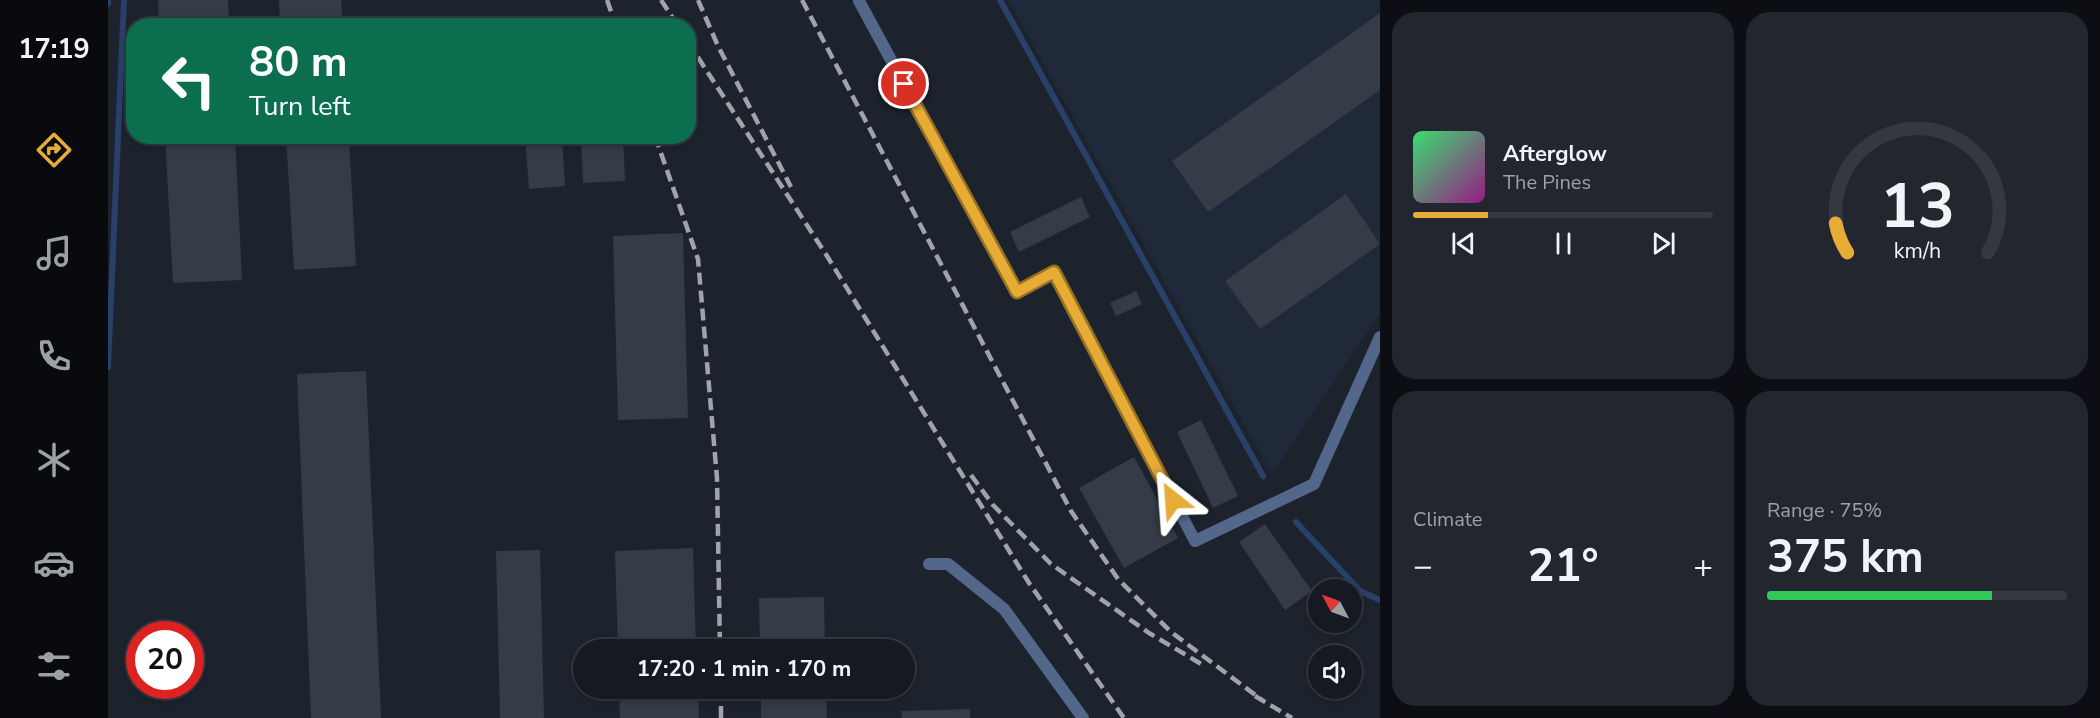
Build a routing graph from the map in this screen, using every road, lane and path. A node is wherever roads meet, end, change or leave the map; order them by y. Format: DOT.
graph roads {
  1 [pos="859,1"];
  2 [pos="1380,337"];
  3 [pos="928,564"];
  4 [pos="1083,718"];
  1 -- 2 [label="lane"];
  3 -- 4 [label="lane"];
}
